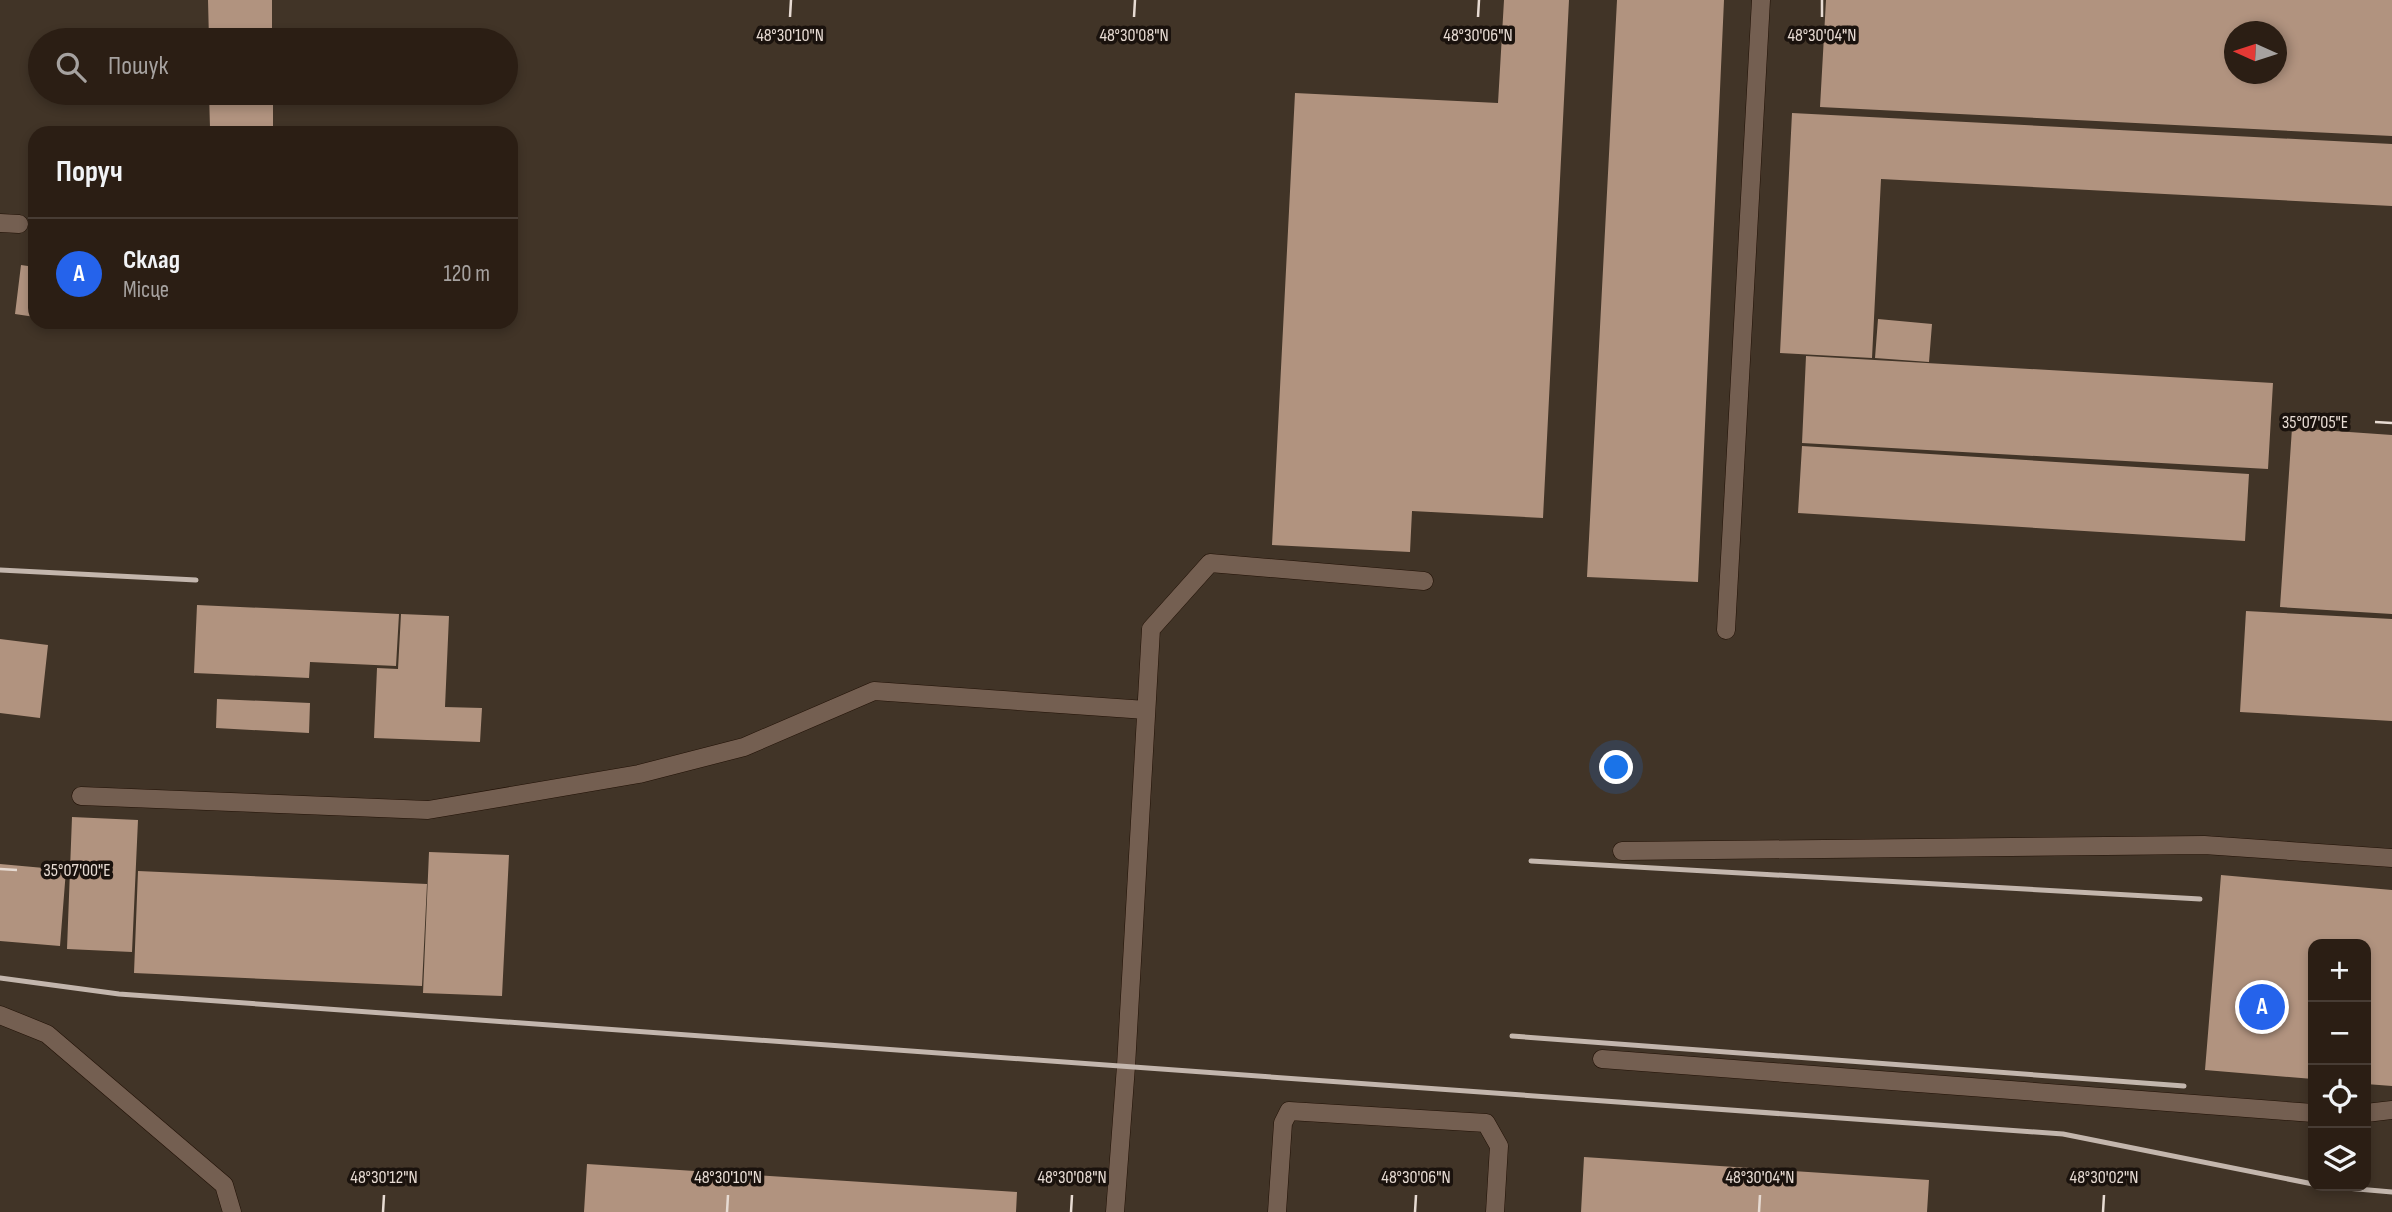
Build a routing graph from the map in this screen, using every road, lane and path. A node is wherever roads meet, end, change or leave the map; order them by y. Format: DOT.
graph roads {
  1 [pos="1761,0"];
  2 [pos="0,223"];
  3 [pos="19,224"];
  4 [pos="1424,581"];
  5 [pos="1726,630"];
  6 [pos="1146,710"];
  7 [pos="81,796"];
  8 [pos="1622,851"];
  9 [pos="2392,858"];
  10 [pos="0,1015"];
  11 [pos="1602,1059"];
  12 [pos="2392,1110"];
  13 [pos="2371,1112"];
  14 [pos="2308,1114"];
  15 [pos="232,1212"];
  16 [pos="1115,1212"];
  17 [pos="1277,1212"];
  18 [pos="1496,1212"];
  1 -- 5 [label="lane"];
  2 -- 3 [label="lane"];
  4 -- 6 [label="lane"];
  6 -- 7 [label="lane"];
  6 -- 16 [label="lane"];
  8 -- 9 [label="lane"];
  10 -- 15 [label="lane"];
  11 -- 14 [label="lane"];
  12 -- 13 [label="lane"];
  17 -- 18 [label="lane"];
}
